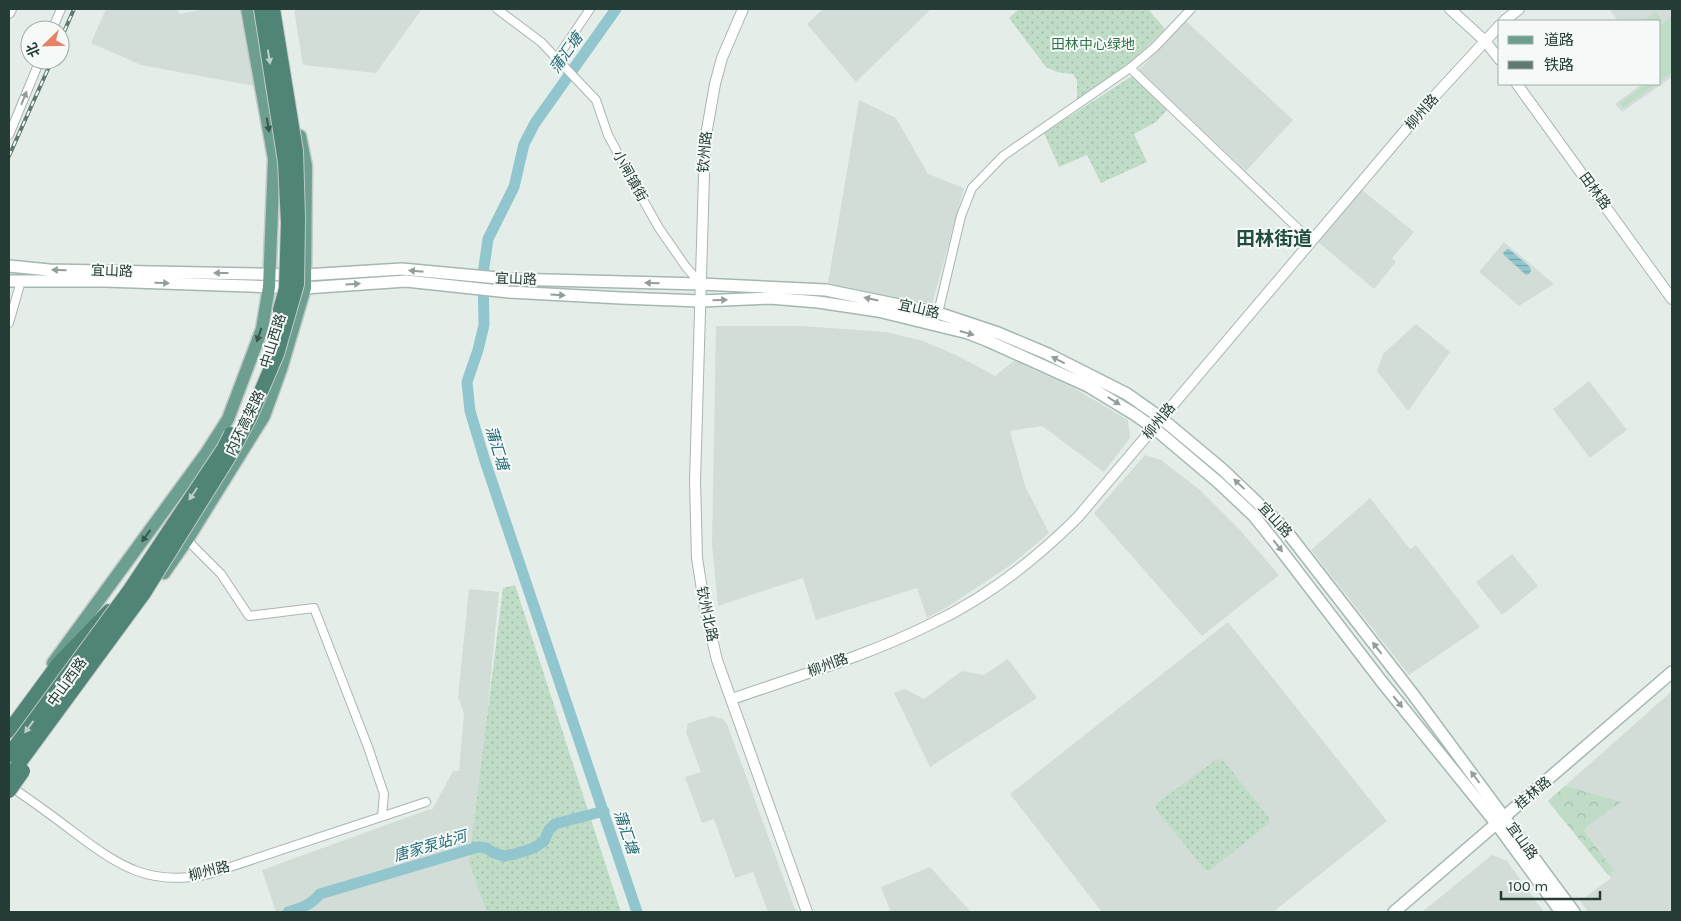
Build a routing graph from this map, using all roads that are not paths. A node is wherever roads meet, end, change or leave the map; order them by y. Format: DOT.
graph roads {
  1 [pos="11,9"];
  2 [pos="246,9"];
  3 [pos="261,9"];
  4 [pos="274,9"];
  5 [pos="497,9"];
  6 [pos="590,9"];
  7 [pos="742,9"];
  8 [pos="1191,9"];
  9 [pos="1450,9"];
  10 [pos="1519,9"];
  11 [pos="9,13"];
  12 [pos="1505,20"];
  13 [pos="1498,27"];
  14 [pos="1485,41"];
  15 [pos="1498,57"];
  16 [pos="557,58"];
  17 [pos="1130,68"];
  18 [pos="36,70"];
  19 [pos="1518,85"];
  20 [pos="9,135"];
  21 [pos="1312,241"];
  22 [pos="9,266"];
  23 [pos="270,273"];
  24 [pos="9,281"];
  25 [pos="21,281"];
  26 [pos="305,281"];
  27 [pos="701,284"];
  28 [pos="269,287"];
  29 [pos="1672,298"];
  30 [pos="700,301"];
  31 [pos="938,313"];
  32 [pos="9,323"];
  33 [pos="1161,418"];
  34 [pos="1154,428"];
  35 [pos="187,540"];
  36 [pos="129,591"];
  37 [pos="144,593"];
  38 [pos="1672,672"];
  39 [pos="732,699"];
  40 [pos="9,722"];
  41 [pos="9,731"];
  42 [pos="9,755"];
  43 [pos="9,777"];
  44 [pos="9,785"];
  45 [pos="9,791"];
  46 [pos="426,802"];
  47 [pos="382,816"];
  48 [pos="1500,820"];
  49 [pos="807,912"];
  50 [pos="1394,912"];
  51 [pos="1561,912"];
  52 [pos="1574,912"];
  1 -- 11 [label="street"];
  2 -- 23 [label="main road, 中山西路, one-way"];
  3 -- 36 [label="highway, 内环高架路, one-way, bridge"];
  4 -- 26 [label="main road, 中山西路"];
  4 -- 37 [label="highway, 内环高架路, bridge"];
  5 -- 16 [label="street, 小闸镇街"];
  6 -- 16 [label="street"];
  7 -- 27 [label="street, 钦州路"];
  8 -- 17 [label="street"];
  9 -- 14 [label="street"];
  10 -- 12 [label="street"];
  13 -- 14 [label="street, 柳州路"];
  14 -- 15 [label="street"];
  14 -- 21 [label="street, 柳州路"];
  16 -- 27 [label="street, 小闸镇街"];
  17 -- 21 [label="street"];
  17 -- 31 [label="street"];
  20 -- 18 [label="street, one-way"];
  19 -- 29 [label="street, 田林路"];
  21 -- 33 [label="street, 柳州路"];
  23 -- 22 [label="main road, 宜山路, one-way"];
  23 -- 26 [label="main road, 宜山路"];
  23 -- 28 [label="main road, 中山西路"];
  24 -- 25 [label="main road, 宜山路"];
  25 -- 28 [label="main road, 宜山路, one-way"];
  25 -- 32 [label="street"];
  27 -- 26 [label="main road, 宜山路, one-way"];
  26 -- 28 [label="main road, 宜山路"];
  26 -- 30 [label="main road, 宜山路, one-way"];
  26 -- 35 [label="main road, 中山西路"];
  27 -- 30 [label="street, 钦州路"];
  31 -- 27 [label="main road, 宜山路, one-way"];
  28 -- 40 [label="main road, 中山西路, one-way"];
  30 -- 34 [label="main road, 宜山路, one-way"];
  30 -- 39 [label="street, 钦州北路"];
  33 -- 31 [label="main road, 宜山路, one-way"];
  33 -- 34 [label="street, 柳州路"];
  48 -- 33 [label="main road, 宜山路, one-way"];
  34 -- 39 [label="street, 柳州路"];
  34 -- 48 [label="main road, 宜山路, one-way"];
  35 -- 44 [label="main road, 中山西路"];
  35 -- 47 [label="street"];
  36 -- 41 [label="highway, bridge"];
  36 -- 42 [label="highway, 内环高架路, one-way, bridge"];
  37 -- 43 [label="highway, 内环高架路, bridge"];
  37 -- 45 [label="highway, bridge"];
  38 -- 48 [label="main road, 桂林路"];
  39 -- 49 [label="street, 钦州北路"];
  44 -- 47 [label="street, 柳州路"];
  46 -- 47 [label="street, 柳州路"];
  48 -- 50 [label="main road, 桂林路"];
  48 -- 51 [label="main road, 宜山路"];
  48 -- 52 [label="main road, 宜山路"];
}
